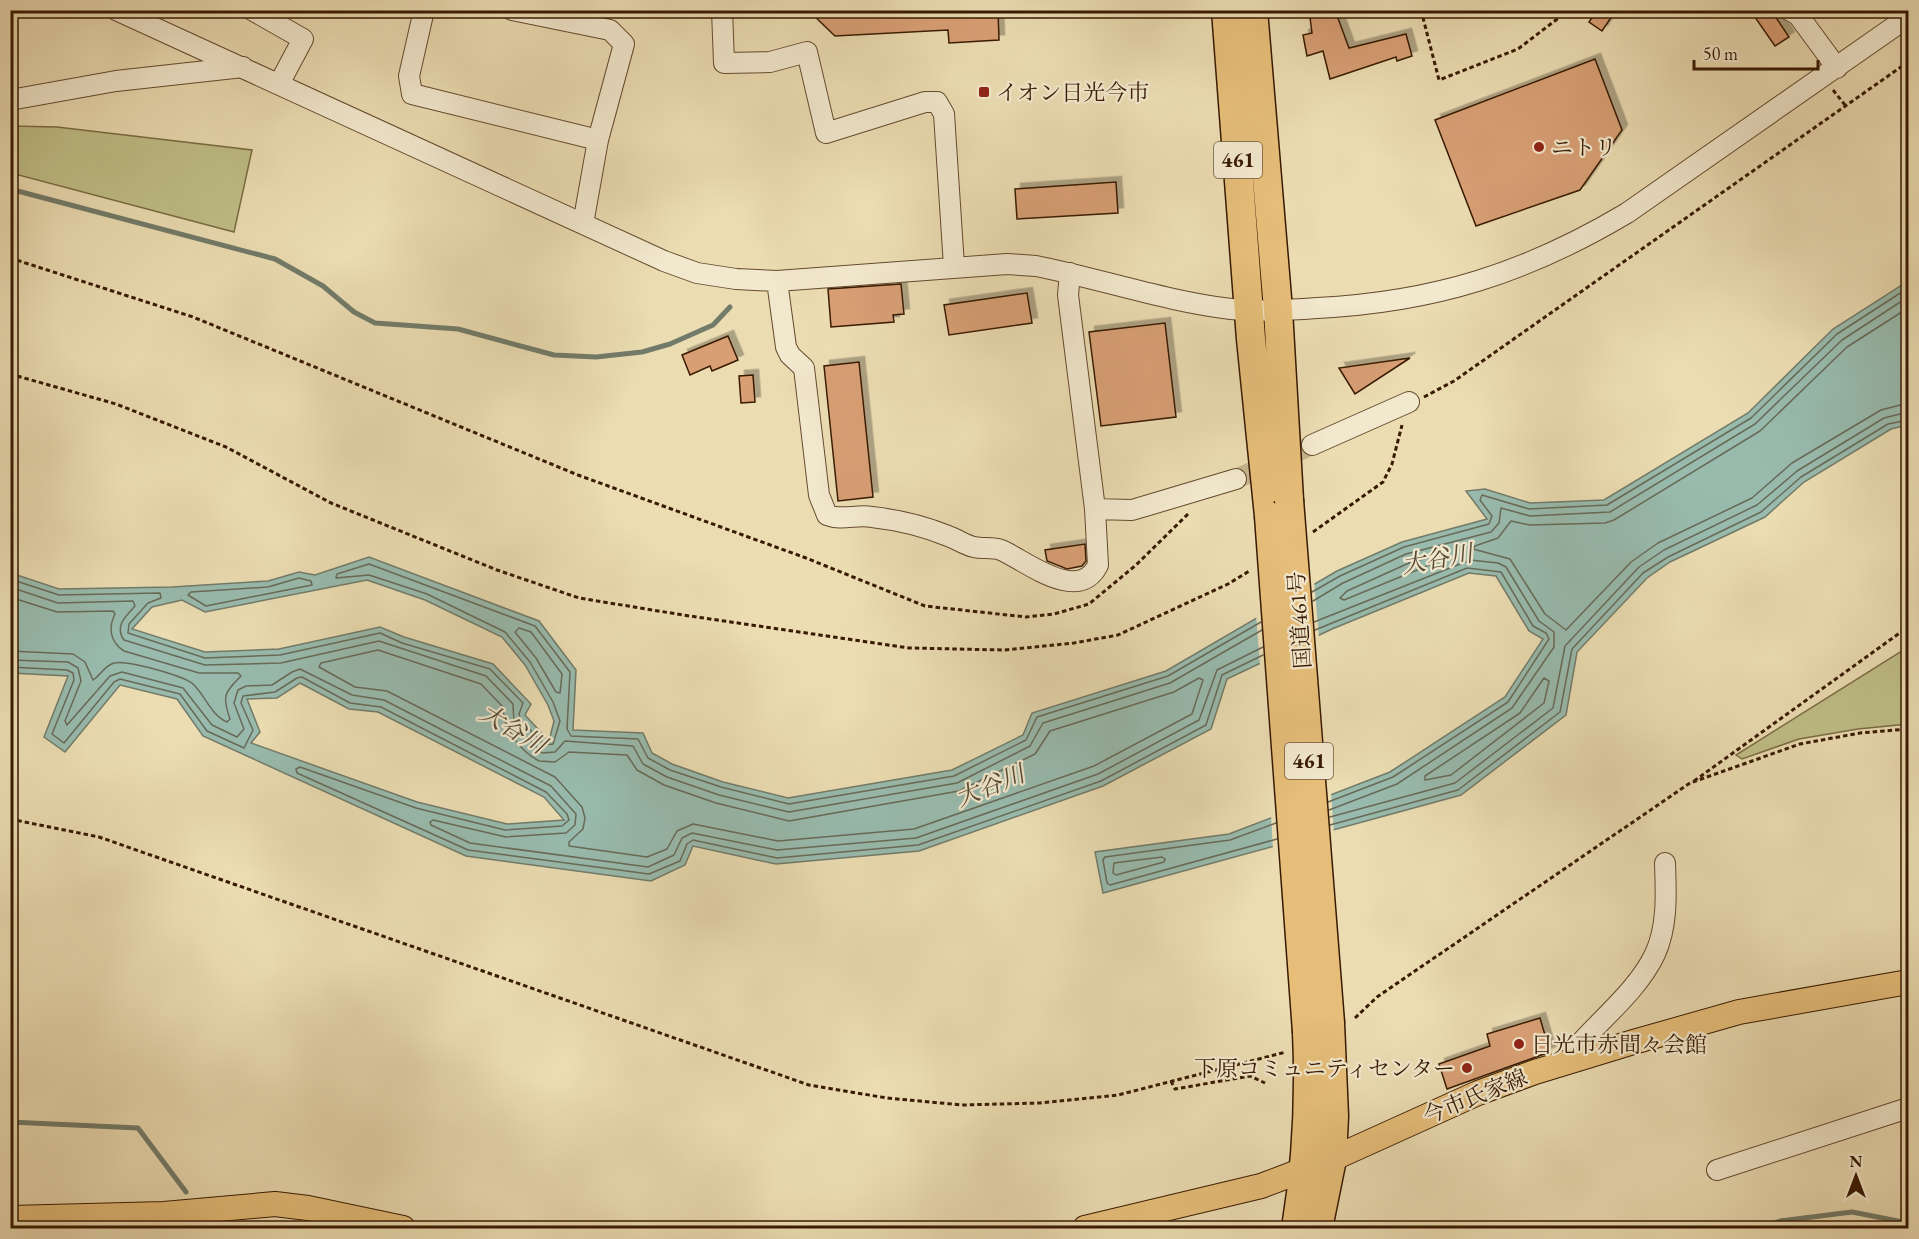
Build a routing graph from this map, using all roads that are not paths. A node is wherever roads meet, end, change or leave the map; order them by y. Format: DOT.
graph roads {
  1 [pos="116,10"];
  2 [pos="252,10"];
  3 [pos="424,10"];
  4 [pos="512,10"];
  5 [pos="722,10"];
  6 [pos="1226,10"];
  7 [pos="1253,10"];
  8 [pos="1789,10"];
  9 [pos="1908,18"];
  10 [pos="243,67"];
  11 [pos="1837,68"];
  12 [pos="279,84"];
  13 [pos="10,100"];
  14 [pos="598,140"];
  15 [pos="583,224"];
  16 [pos="954,266"];
  17 [pos="1070,273"];
  18 [pos="777,281"];
  19 [pos="1249,310"];
  20 [pos="1278,310"];
  21 [pos="1409,402"];
  22 [pos="1312,445"];
  23 [pos="1236,479"];
  24 [pos="1279,508"];
  25 [pos="1095,509"];
  26 [pos="1665,863"];
  27 [pos="1908,982"];
  28 [pos="1320,1031"];
  29 [pos="1570,1061"];
  30 [pos="1908,1108"];
  31 [pos="1332,1159"];
  32 [pos="1305,1170"];
  33 [pos="1716,1170"];
  34 [pos="10,1218"];
  35 [pos="403,1228"];
  36 [pos="1085,1228"];
  37 [pos="1296,1228"];
  38 [pos="1318,1228"];
  1 -- 10 [label="street"];
  2 -- 12 [label="street"];
  3 -- 14 [label="street"];
  4 -- 14 [label="street"];
  5 -- 16 [label="street"];
  6 -- 19 [label="highway, 国道461号 / 461"];
  7 -- 20 [label="highway, 国道461号 / 461"];
  8 -- 11 [label="street"];
  9 -- 11 [label="street"];
  10 -- 12 [label="street"];
  10 -- 13 [label="street"];
  11 -- 20 [label="street"];
  12 -- 15 [label="street"];
  14 -- 15 [label="street"];
  15 -- 18 [label="street"];
  16 -- 17 [label="street"];
  16 -- 18 [label="street"];
  17 -- 19 [label="street"];
  17 -- 25 [label="street"];
  18 -- 25 [label="street"];
  19 -- 20 [label="street"];
  19 -- 24 [label="highway, 国道461号 / 461"];
  20 -- 24 [label="highway, 国道461号 / 461"];
  21 -- 22 [label="street"];
  23 -- 25 [label="street"];
  24 -- 28 [label="highway, 国道461号 / 461, bridge"];
  26 -- 29 [label="street"];
  27 -- 29 [label="main road, 今市氏家線"];
  28 -- 31 [label="highway, 国道461号 / 461"];
  28 -- 32 [label="highway, 国道461号 / 461"];
  29 -- 31 [label="main road, 今市氏家線"];
  30 -- 33 [label="street"];
  31 -- 32 [label="main road, 今市氏家線"];
  31 -- 38 [label="highway, 国道461号 / 461"];
  32 -- 36 [label="main road, 今市氏家線"];
  32 -- 37 [label="highway, 国道461号 / 461"];
  34 -- 35 [label="main road"];
}
